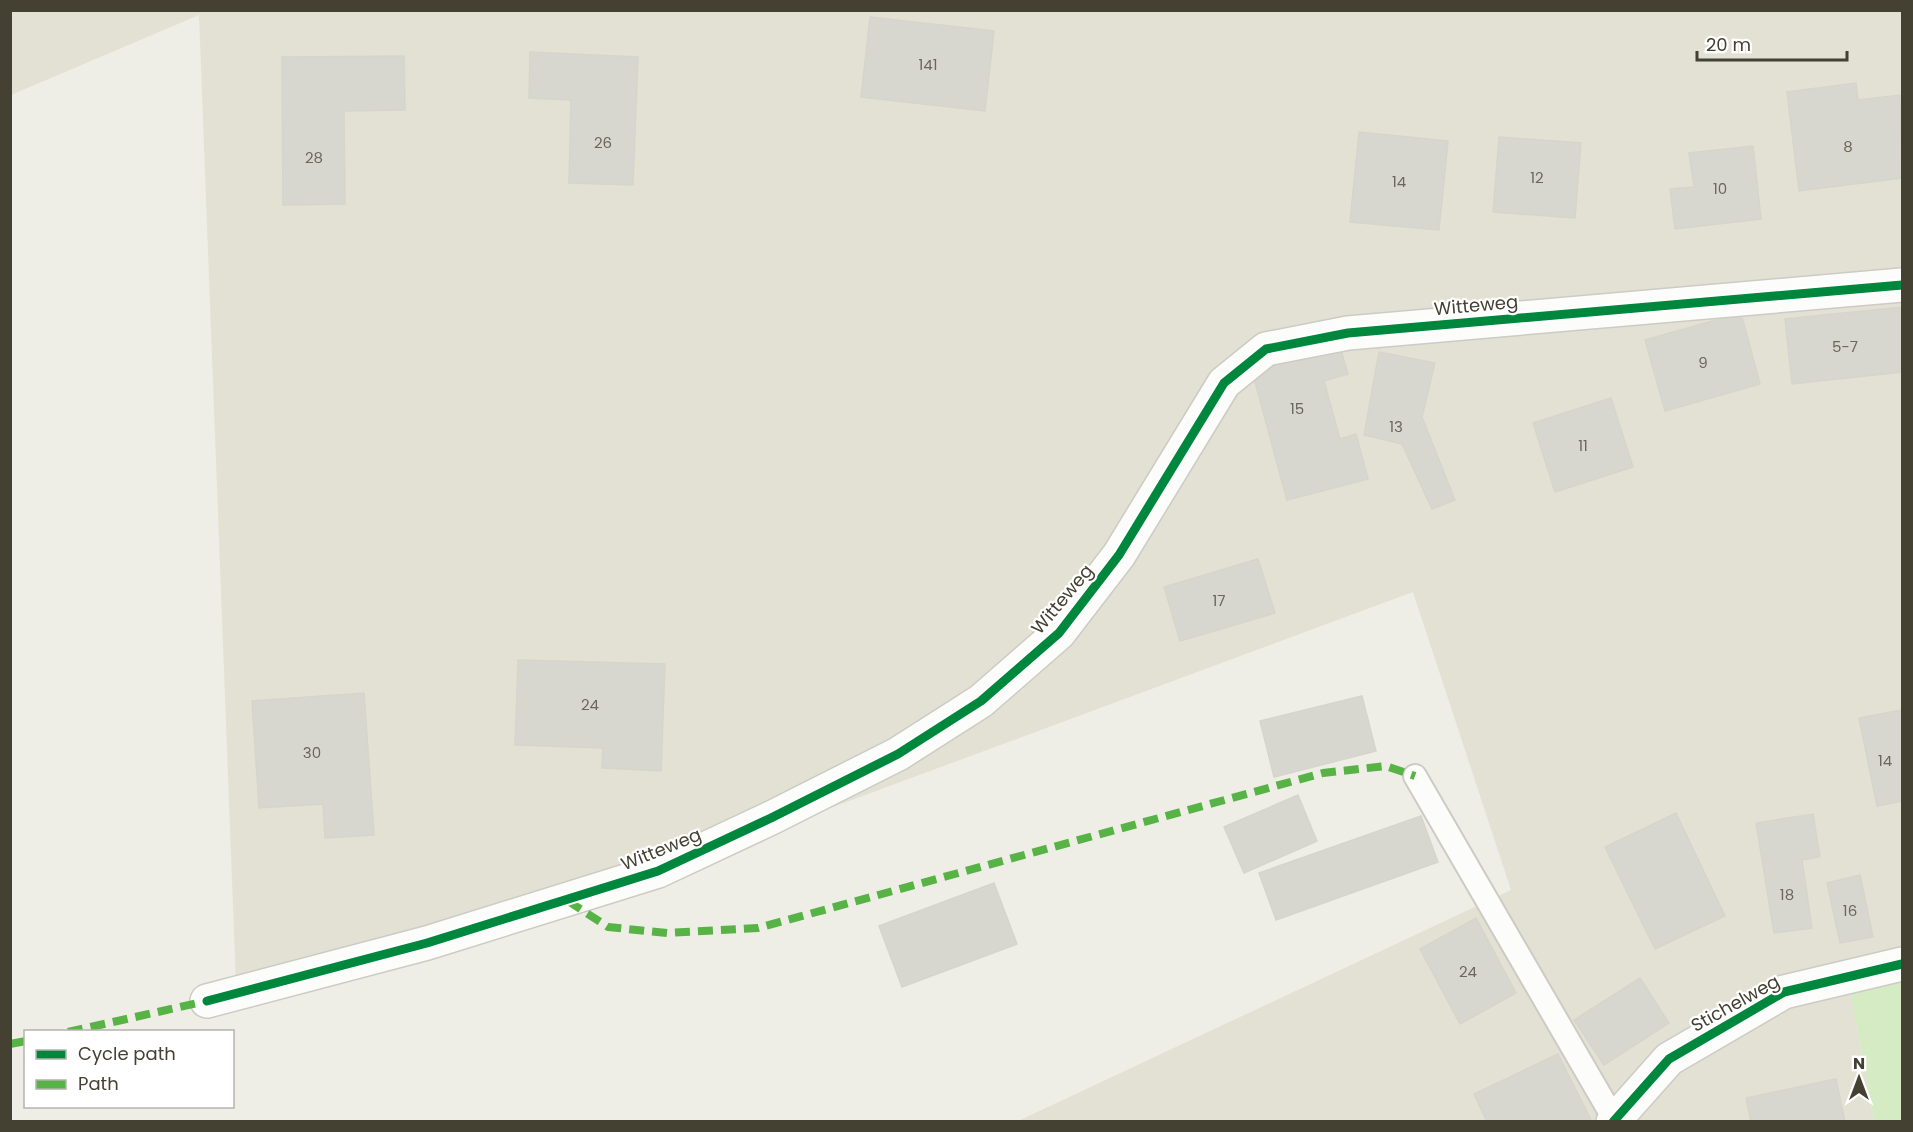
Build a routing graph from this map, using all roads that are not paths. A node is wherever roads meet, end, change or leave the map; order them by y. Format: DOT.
graph roads {
  1 [pos="1902,285"];
  2 [pos="1415,776"];
  3 [pos="1902,964"];
  4 [pos="207,1001"];
  5 [pos="1614,1120"];
  1 -- 4 [label="street, Witteweg"];
  2 -- 5 [label="lane, Stichelweg"];
  3 -- 5 [label="street, Stichelweg"];
}
